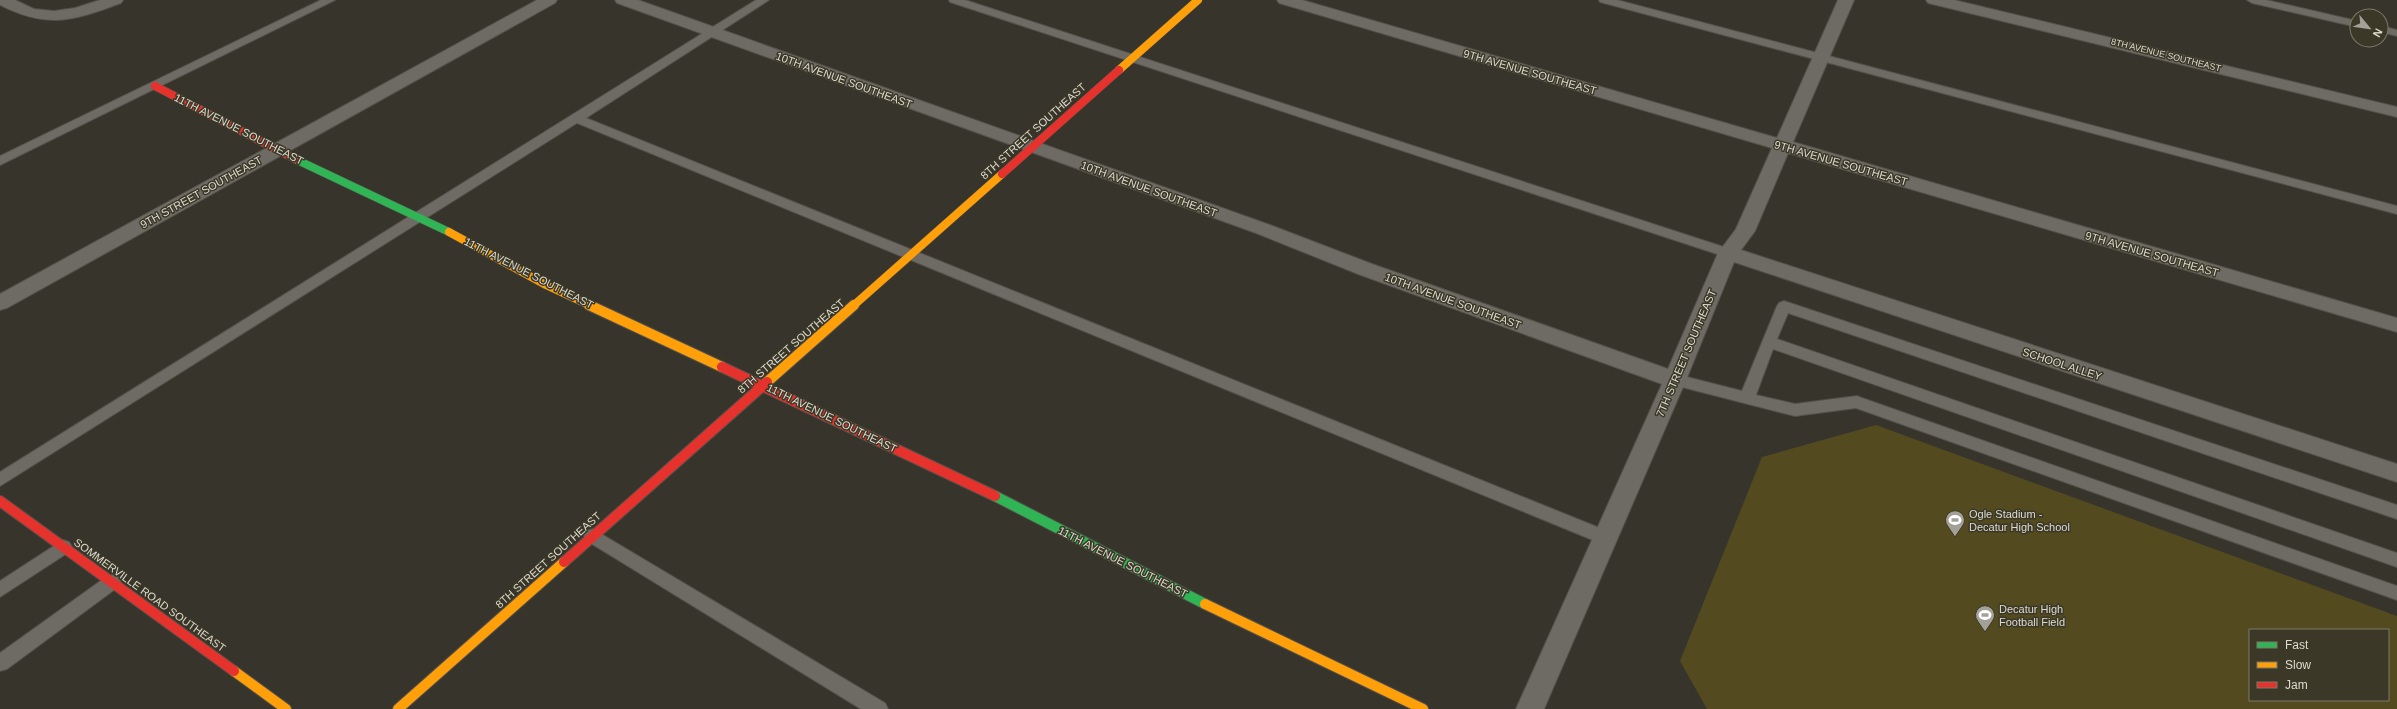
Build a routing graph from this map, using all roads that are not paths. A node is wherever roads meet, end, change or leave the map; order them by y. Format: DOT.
graph roads {
  1 [pos="2,0"];
  2 [pos="115,0"];
  3 [pos="330,0"];
  4 [pos="549,0"];
  5 [pos="623,0"];
  6 [pos="764,0"];
  7 [pos="954,0"];
  8 [pos="1198,0"];
  9 [pos="1285,0"];
  10 [pos="1604,0"];
  11 [pos="1846,0"];
  12 [pos="1934,0"];
  13 [pos="2252,0"];
  14 [pos="2349,22"];
  15 [pos="712,32"];
  16 [pos="1821,57"];
  17 [pos="1132,58"];
  18 [pos="155,86"];
  19 [pos="2397,112"];
  20 [pos="576,118"];
  21 [pos="1783,146"];
  22 [pos="1033,147"];
  23 [pos="277,150"];
  24 [pos="0,162"];
  25 [pos="2397,210"];
  26 [pos="418,218"];
  27 [pos="1728,253"];
  28 [pos="911,256"];
  29 [pos="0,303"];
  30 [pos="2397,325"];
  31 [pos="1768,342"];
  32 [pos="1675,380"];
  33 [pos="764,385"];
  34 [pos="1747,399"];
  35 [pos="2397,473"];
  36 [pos="0,480"];
  37 [pos="0,501"];
  38 [pos="2397,512"];
  39 [pos="593,536"];
  40 [pos="1606,538"];
  41 [pos="63,547"];
  42 [pos="2397,560"];
  43 [pos="112,582"];
  44 [pos="0,590"];
  45 [pos="2397,593"];
  46 [pos="0,663"];
  47 [pos="286,709"];
  48 [pos="398,709"];
  49 [pos="878,709"];
  50 [pos="1423,709"];
  51 [pos="1530,709"];
  1 -- 2 [label="street"];
  3 -- 18 [label="lane"];
  4 -- 23 [label="street, 9TH STREET SOUTHEAST"];
  5 -- 15 [label="street, 10TH AVENUE SOUTHEAST"];
  6 -- 15 [label="lane"];
  7 -- 17 [label="lane"];
  8 -- 17 [label="street, 8TH STREET SOUTHEAST"];
  9 -- 21 [label="street, 9TH AVENUE SOUTHEAST"];
  10 -- 16 [label="lane"];
  11 -- 16 [label="street, 7TH STREET SOUTHEAST"];
  12 -- 19 [label="street, 8TH AVENUE SOUTHEAST"];
  13 -- 14 [label="lane"];
  15 -- 20 [label="lane"];
  15 -- 22 [label="street, 10TH AVENUE SOUTHEAST"];
  16 -- 21 [label="street, 7TH STREET SOUTHEAST"];
  16 -- 25 [label="lane"];
  17 -- 22 [label="street, 8TH STREET SOUTHEAST"];
  17 -- 27 [label="lane"];
  18 -- 23 [label="street, 11TH AVENUE SOUTHEAST"];
  18 -- 24 [label="lane"];
  20 -- 26 [label="lane"];
  20 -- 28 [label="lane"];
  21 -- 27 [label="street, 7TH STREET SOUTHEAST"];
  21 -- 30 [label="street, 9TH AVENUE SOUTHEAST"];
  22 -- 28 [label="street, 8TH STREET SOUTHEAST"];
  22 -- 32 [label="street, 10TH AVENUE SOUTHEAST"];
  23 -- 26 [label="street, 11TH AVENUE SOUTHEAST"];
  23 -- 29 [label="street, 9TH STREET SOUTHEAST"];
  26 -- 33 [label="street, 11TH AVENUE SOUTHEAST"];
  26 -- 36 [label="lane"];
  27 -- 32 [label="street, 7TH STREET SOUTHEAST"];
  27 -- 35 [label="street, SCHOOL ALLEY"];
  28 -- 33 [label="street, 8TH STREET SOUTHEAST"];
  28 -- 40 [label="lane"];
  31 -- 34 [label="lane"];
  31 -- 38 [label="lane"];
  31 -- 42 [label="lane"];
  32 -- 34 [label="lane"];
  32 -- 40 [label="street, 7TH STREET SOUTHEAST"];
  33 -- 39 [label="street, 8TH STREET SOUTHEAST"];
  33 -- 50 [label="street, 11TH AVENUE SOUTHEAST"];
  34 -- 45 [label="lane"];
  37 -- 41 [label="street, SOMMERVILLE ROAD SOUTHEAST"];
  39 -- 48 [label="street, 8TH STREET SOUTHEAST"];
  39 -- 49 [label="lane"];
  40 -- 51 [label="street, 7TH STREET SOUTHEAST"];
  41 -- 43 [label="street, SOMMERVILLE ROAD SOUTHEAST"];
  41 -- 44 [label="lane"];
  43 -- 46 [label="lane"];
  43 -- 47 [label="street, SOMMERVILLE ROAD SOUTHEAST"];
}
